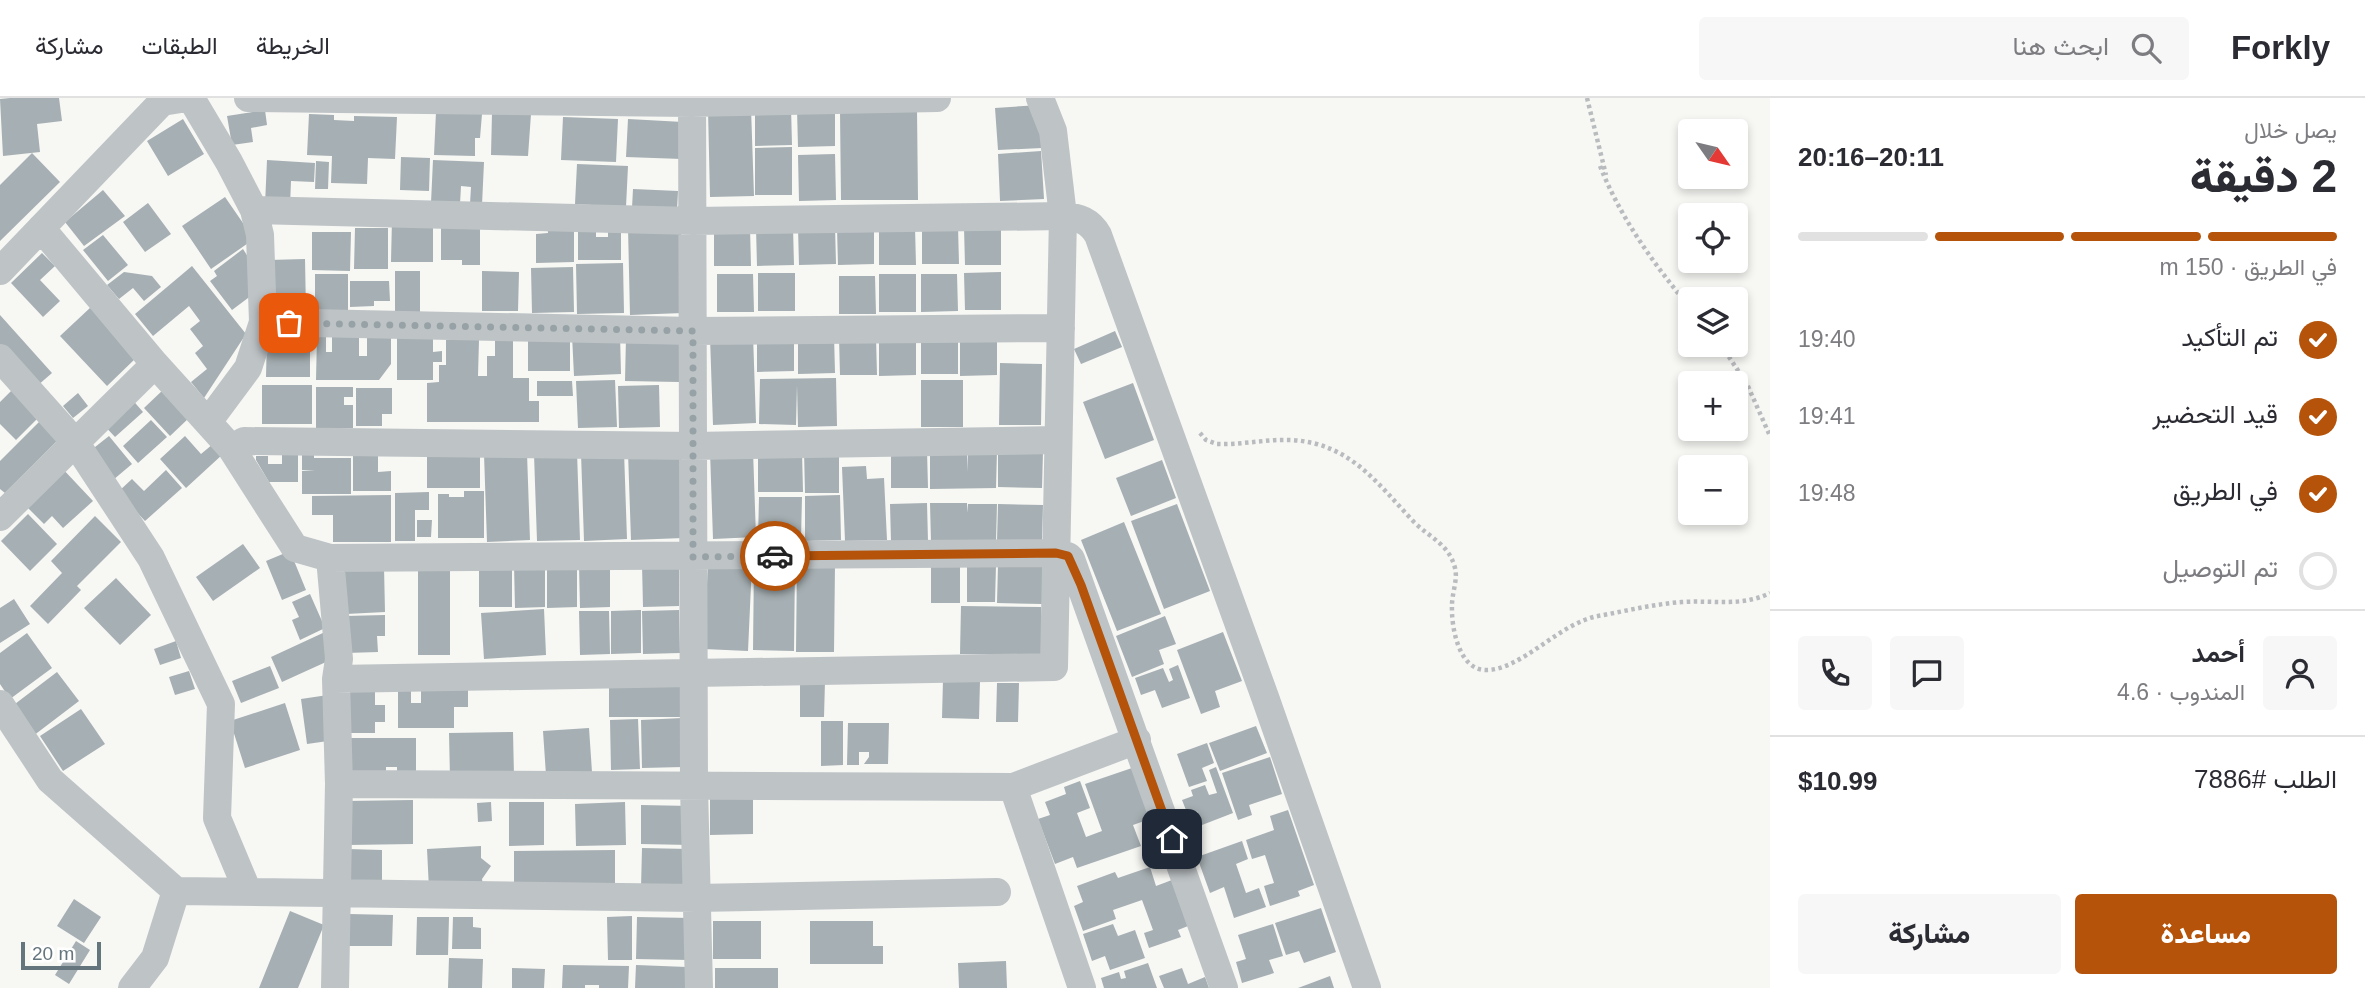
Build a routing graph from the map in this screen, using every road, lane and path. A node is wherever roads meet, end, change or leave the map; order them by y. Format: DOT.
graph roads {
  1 [pos="248,98"];
  2 [pos="937,98"];
  3 [pos="1040,98"];
  4 [pos="1587,98"];
  5 [pos="176,99"];
  6 [pos="434,99"];
  7 [pos="692,100"];
  8 [pos="1600,166"];
  9 [pos="1611,195"];
  10 [pos="254,209"];
  11 [pos="1063,216"];
  12 [pos="693,221"];
  13 [pos="41,228"];
  14 [pos="0,271"];
  15 [pos="1678,293"];
  16 [pos="263,322"];
  17 [pos="1061,328"];
  18 [pos="693,331"];
  19 [pos="1729,357"];
  20 [pos="0,358"];
  21 [pos="155,364"];
  22 [pos="1164,417"];
  23 [pos="208,422"];
  24 [pos="1770,436"];
  25 [pos="1058,440"];
  26 [pos="75,442"];
  27 [pos="693,446"];
  28 [pos="231,449"];
  29 [pos="0,517"];
  30 [pos="1056,553"];
  31 [pos="693,557"];
  32 [pos="330,558"];
  33 [pos="1770,593"];
  34 [pos="694,673"];
  35 [pos="336,679"];
  36 [pos="0,705"];
  37 [pos="1137,740"];
  38 [pos="339,784"];
  39 [pos="694,787"];
  40 [pos="1013,787"];
  41 [pos="176,891"];
  42 [pos="248,892"];
  43 [pos="997,892"];
  44 [pos="337,894"];
  45 [pos="696,898"];
  46 [pos="132,988"];
  47 [pos="335,988"];
  48 [pos="699,988"];
  49 [pos="1082,988"];
  50 [pos="1224,988"];
  51 [pos="1367,988"];
  1 -- 6 [label="street"];
  2 -- 7 [label="street"];
  3 -- 11 [label="street"];
  4 -- 9 [label="path"];
  5 -- 10 [label="street"];
  5 -- 13 [label="street"];
  6 -- 7 [label="street"];
  7 -- 12 [label="street"];
  8 -- 9 [label="path"];
  9 -- 15 [label="path"];
  10 -- 12 [label="street"];
  10 -- 16 [label="street"];
  11 -- 12 [label="street"];
  11 -- 17 [label="street"];
  11 -- 22 [label="street"];
  12 -- 18 [label="street"];
  13 -- 14 [label="street"];
  13 -- 21 [label="street"];
  16 -- 18 [label="street"];
  16 -- 23 [label="street"];
  17 -- 18 [label="street"];
  17 -- 25 [label="street"];
  18 -- 27 [label="street"];
  19 -- 24 [label="path"];
  20 -- 26 [label="street"];
  21 -- 23 [label="street"];
  21 -- 26 [label="street"];
  22 -- 33 [label="path"];
  22 -- 51 [label="street"];
  23 -- 28 [label="street"];
  25 -- 27 [label="street"];
  25 -- 30 [label="street"];
  26 -- 29 [label="street"];
  26 -- 42 [label="street"];
  27 -- 28 [label="street"];
  27 -- 31 [label="street"];
  28 -- 32 [label="street"];
  30 -- 31 [label="street"];
  30 -- 34 [label="street"];
  30 -- 37 [label="street"];
  31 -- 32 [label="street"];
  31 -- 34 [label="street"];
  32 -- 35 [label="street"];
  34 -- 35 [label="street"];
  34 -- 39 [label="street"];
  35 -- 38 [label="street"];
  36 -- 41 [label="street"];
  37 -- 40 [label="street"];
  37 -- 50 [label="street"];
  38 -- 39 [label="street"];
  38 -- 44 [label="street"];
  39 -- 40 [label="street"];
  39 -- 45 [label="street"];
  40 -- 49 [label="street"];
  41 -- 42 [label="street"];
  41 -- 46 [label="street"];
  42 -- 44 [label="street"];
  43 -- 45 [label="street"];
  44 -- 45 [label="street"];
  44 -- 47 [label="street"];
  45 -- 48 [label="street"];
}
